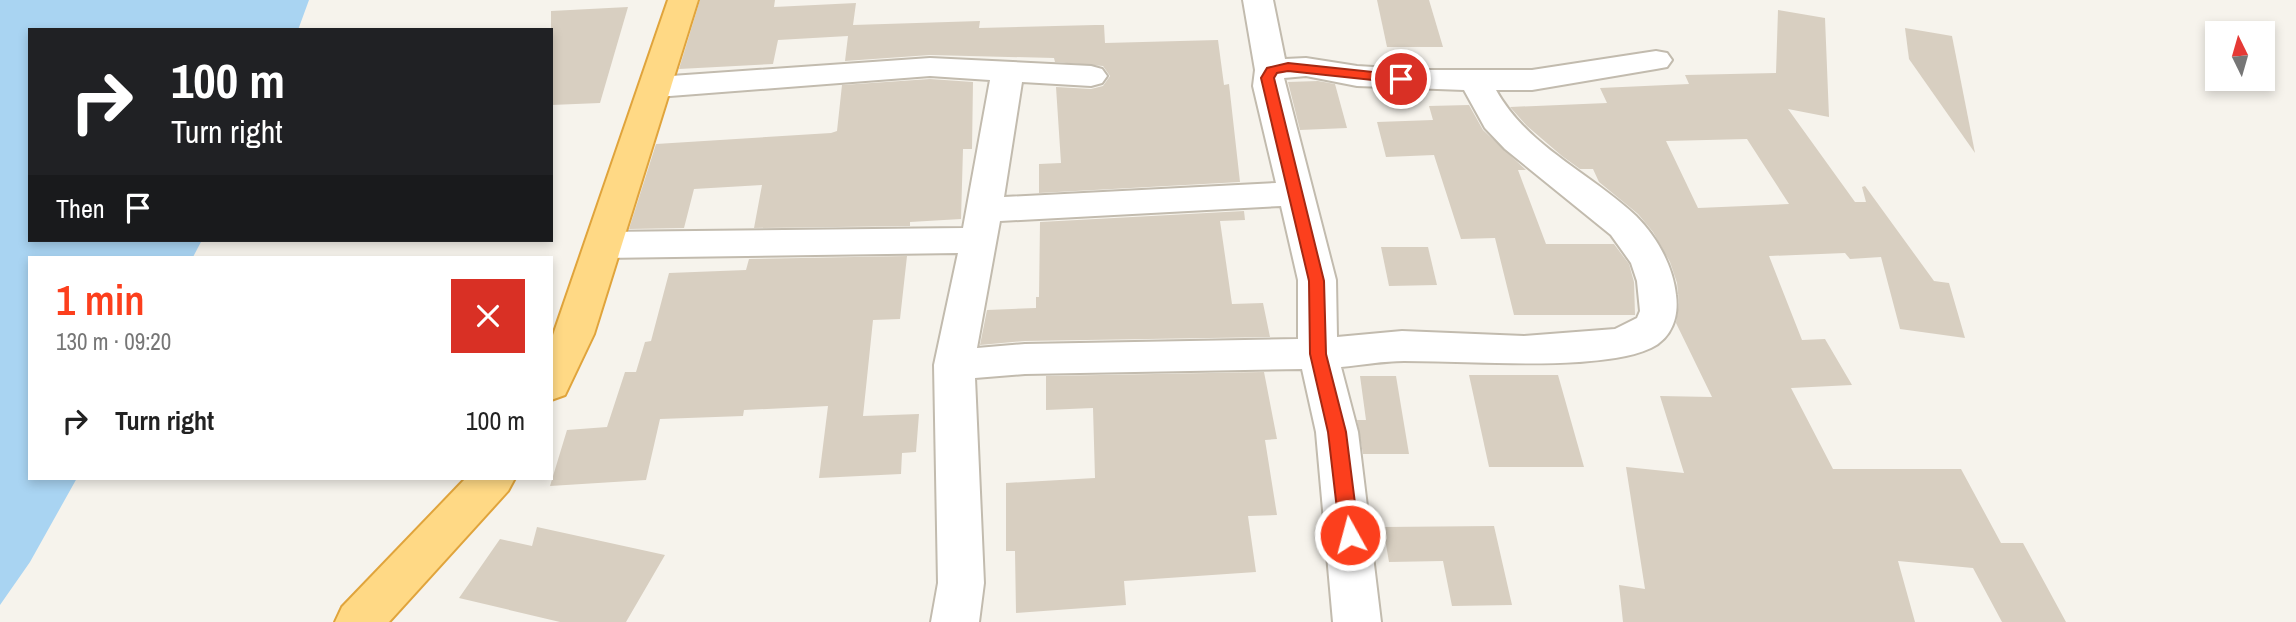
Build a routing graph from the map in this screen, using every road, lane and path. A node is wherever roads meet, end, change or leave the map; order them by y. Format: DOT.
graph roads {
  1 [pos="683,0"];
  2 [pos="1258,0"];
  3 [pos="1656,60"];
  4 [pos="1272,70"];
  5 [pos="1008,71"];
  6 [pos="1091,76"];
  7 [pos="1475,81"];
  8 [pos="657,87"];
  9 [pos="1295,194"];
  10 [pos="982,225"];
  11 [pos="603,245"];
  12 [pos="1318,354"];
  13 [pos="954,365"];
  14 [pos="553,380"];
  15 [pos="491,480"];
  16 [pos="359,622"];
  17 [pos="955,622"];
  18 [pos="1357,622"];
  1 -- 8 [label="highway"];
  2 -- 4 [label="street"];
  3 -- 7 [label="street"];
  4 -- 7 [label="street"];
  4 -- 9 [label="street"];
  5 -- 6 [label="street"];
  5 -- 8 [label="street"];
  5 -- 10 [label="street"];
  7 -- 12 [label="street"];
  8 -- 11 [label="highway"];
  9 -- 10 [label="street"];
  9 -- 12 [label="street"];
  10 -- 11 [label="street"];
  10 -- 13 [label="street"];
  11 -- 14 [label="highway"];
  12 -- 13 [label="street"];
  12 -- 18 [label="street"];
  13 -- 17 [label="street"];
  15 -- 16 [label="highway"];
}
